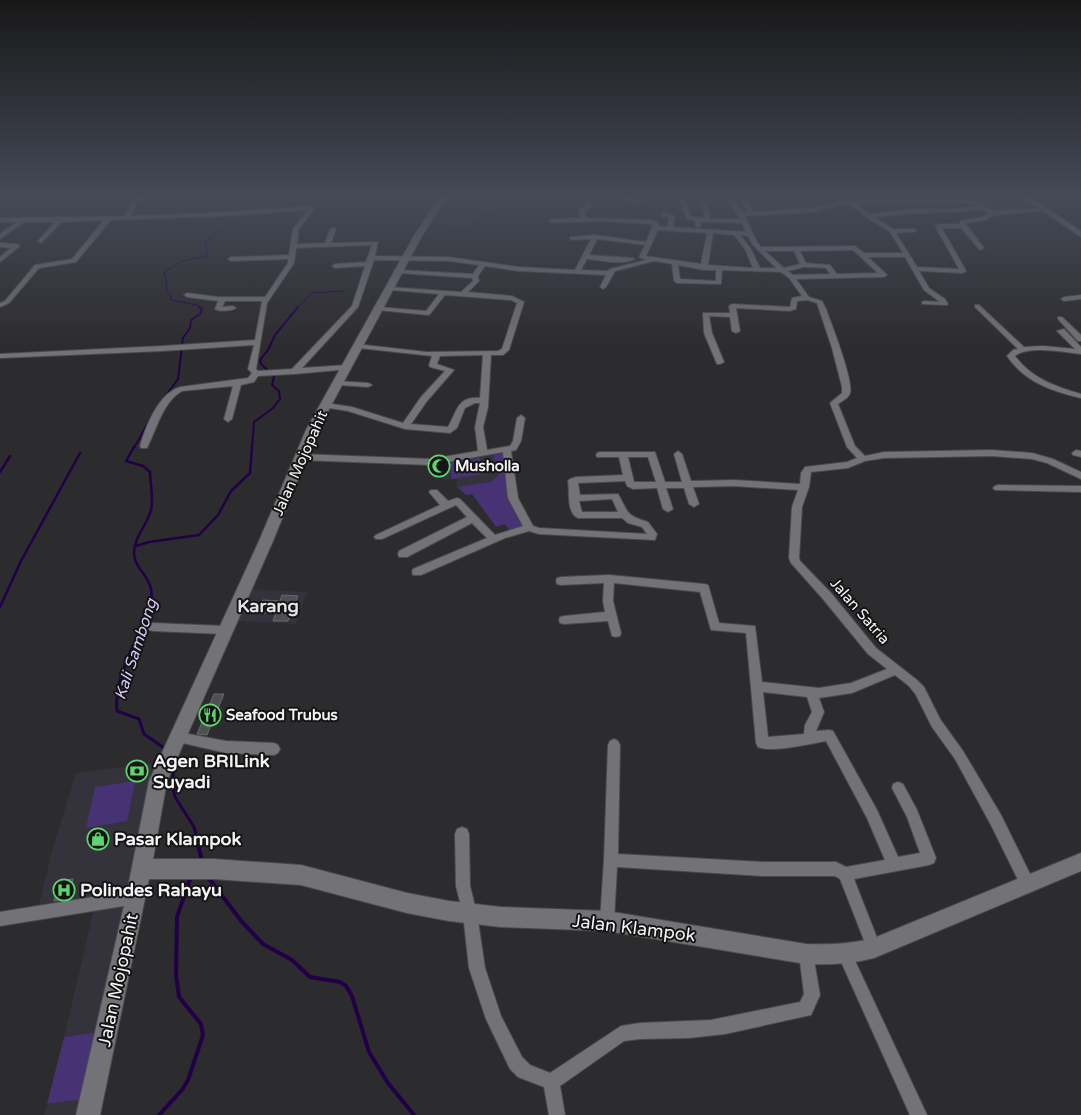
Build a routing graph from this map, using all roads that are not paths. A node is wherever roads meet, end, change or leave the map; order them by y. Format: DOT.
graph roads {
  1 [pos="16,247"];
  2 [pos="85,247"];
  3 [pos="293,247"];
  4 [pos="374,247"];
  5 [pos="412,247"];
  6 [pos="590,247"];
  7 [pos="648,247"];
  8 [pos="707,247"];
  9 [pos="746,247"];
  10 [pos="901,247"];
  11 [pos="950,247"];
  12 [pos="760,249"];
  13 [pos="796,250"];
  14 [pos="906,255"];
  15 [pos="864,256"];
  16 [pos="292,257"];
  17 [pos="585,257"];
  18 [pos="406,258"];
  19 [pos="231,259"];
  20 [pos="647,259"];
  21 [pos="0,260"];
  22 [pos="370,261"];
  23 [pos="675,264"];
  24 [pos="804,264"];
  25 [pos="482,265"];
  26 [pos="335,266"];
  27 [pos="704,268"];
  28 [pos="657,269"];
  29 [pos="719,269"];
  30 [pos="757,269"];
  31 [pos="914,269"];
  32 [pos="578,270"];
  33 [pos="782,270"];
  34 [pos="399,271"];
  35 [pos="609,273"];
  36 [pos="475,276"];
  37 [pos="834,276"];
  38 [pos="791,277"];
  39 [pos="603,287"];
  40 [pos="390,288"];
  41 [pos="443,293"];
  42 [pos="462,294"];
  43 [pos="187,295"];
  44 [pos="806,298"];
  45 [pos="1081,298"];
  46 [pos="222,299"];
  47 [pos="266,299"];
  48 [pos="1064,299"];
  49 [pos="924,303"];
  50 [pos="0,305"];
  51 [pos="977,306"];
  52 [pos="233,308"];
  53 [pos="379,309"];
  54 [pos="733,315"];
  55 [pos="1060,318"];
  56 [pos="736,331"];
  57 [pos="1061,331"];
  58 [pos="1081,340"];
  59 [pos="258,342"];
  60 [pos="359,346"];
  61 [pos="1023,350"];
  62 [pos="1081,351"];
  63 [pos="486,353"];
  64 [pos="437,354"];
  65 [pos="0,356"];
  66 [pos="720,362"];
  67 [pos="347,367"];
  68 [pos="294,372"];
  69 [pos="259,374"];
  70 [pos="238,383"];
  71 [pos="338,383"];
  72 [pos="368,385"];
  73 [pos="1081,396"];
  74 [pos="484,401"];
  75 [pos="326,405"];
  76 [pos="521,418"];
  77 [pos="228,419"];
  78 [pos="405,426"];
  79 [pos="144,446"];
  80 [pos="507,450"];
  81 [pos="483,454"];
  82 [pos="623,454"];
  83 [pos="678,454"];
  84 [pos="600,455"];
  85 [pos="299,457"];
  86 [pos="863,459"];
  87 [pos="1081,476"];
  88 [pos="628,478"];
  89 [pos="687,484"];
  90 [pos="660,485"];
  91 [pos="804,487"];
  92 [pos="998,488"];
  93 [pos="1081,489"];
  94 [pos="434,492"];
  95 [pos="575,497"];
  96 [pos="694,504"];
  97 [pos="446,505"];
  98 [pos="668,509"];
  99 [pos="623,515"];
  100 [pos="474,518"];
  101 [pos="529,528"];
  102 [pos="378,537"];
  103 [pos="494,540"];
  104 [pos="403,554"];
  105 [pos="417,572"];
  106 [pos="609,579"];
  107 [pos="561,581"];
  108 [pos="612,616"];
  109 [pos="564,620"];
  110 [pos="153,627"];
  111 [pos="224,630"];
  112 [pos="616,634"];
  113 [pos="896,670"];
  114 [pos="757,686"];
  115 [pos="810,692"];
  116 [pos="811,739"];
  117 [pos="177,740"];
  118 [pos="614,745"];
  119 [pos="274,749"];
  120 [pos="898,788"];
  121 [pos="462,834"];
  122 [pos="611,860"];
  123 [pos="1081,862"];
  124 [pos="894,865"];
  125 [pos="142,868"];
  126 [pos="845,874"];
  127 [pos="1027,883"];
  128 [pos="136,897"];
  129 [pos="470,914"];
  130 [pos="0,919"];
  131 [pos="607,921"];
  132 [pos="874,948"];
  133 [pos="806,954"];
  134 [pos="845,955"];
  135 [pos="551,1082"];
  136 [pos="88,1115"];
  137 [pos="557,1115"];
  138 [pos="920,1115"];
  1 -- 21 [label="street"];
  2 -- 50 [label="street"];
  3 -- 16 [label="street"];
  4 -- 22 [label="street"];
  5 -- 18 [label="street, Jalan Mojopahit"];
  6 -- 17 [label="street"];
  7 -- 20 [label="street"];
  8 -- 27 [label="street"];
  9 -- 30 [label="street"];
  10 -- 14 [label="street"];
  11 -- 31 [label="street"];
  12 -- 13 [label="street"];
  12 -- 33 [label="street"];
  13 -- 15 [label="street"];
  13 -- 24 [label="street"];
  14 -- 15 [label="street"];
  14 -- 31 [label="street"];
  15 -- 37 [label="street"];
  16 -- 19 [label="street"];
  16 -- 47 [label="street"];
  17 -- 20 [label="street"];
  17 -- 32 [label="street"];
  18 -- 22 [label="street"];
  18 -- 25 [label="street"];
  18 -- 34 [label="street, Jalan Mojopahit"];
  20 -- 23 [label="street"];
  20 -- 28 [label="street"];
  20 -- 35 [label="street"];
  22 -- 26 [label="street"];
  22 -- 68 [label="street"];
  23 -- 27 [label="street"];
  23 -- 29 [label="street"];
  24 -- 33 [label="street"];
  24 -- 37 [label="street"];
  25 -- 32 [label="street"];
  25 -- 36 [label="street"];
  27 -- 29 [label="street"];
  29 -- 30 [label="street"];
  30 -- 33 [label="street"];
  31 -- 49 [label="street"];
  32 -- 35 [label="street"];
  33 -- 38 [label="street"];
  34 -- 36 [label="street"];
  34 -- 40 [label="street, Jalan Mojopahit"];
  35 -- 39 [label="street"];
  36 -- 42 [label="street"];
  37 -- 38 [label="street"];
  38 -- 44 [label="street"];
  40 -- 41 [label="street"];
  40 -- 53 [label="street, Jalan Mojopahit"];
  41 -- 42 [label="street"];
  41 -- 53 [label="street"];
  42 -- 63 [label="street"];
  43 -- 46 [label="street"];
  44 -- 54 [label="street"];
  44 -- 86 [label="street"];
  45 -- 48 [label="street"];
  46 -- 47 [label="street"];
  46 -- 52 [label="street"];
  47 -- 59 [label="street"];
  51 -- 61 [label="street"];
  53 -- 60 [label="street, Jalan Mojopahit"];
  54 -- 56 [label="street"];
  54 -- 66 [label="street"];
  55 -- 58 [label="street"];
  57 -- 62 [label="street"];
  59 -- 65 [label="street"];
  59 -- 69 [label="street"];
  60 -- 64 [label="street"];
  60 -- 67 [label="street, Jalan Mojopahit"];
  61 -- 62 [label="street"];
  61 -- 73 [label="street"];
  63 -- 64 [label="street"];
  63 -- 74 [label="street"];
  64 -- 78 [label="street"];
  67 -- 68 [label="street"];
  67 -- 71 [label="street, Jalan Mojopahit"];
  68 -- 69 [label="street"];
  69 -- 70 [label="street"];
  70 -- 77 [label="street"];
  70 -- 79 [label="street"];
  71 -- 72 [label="street"];
  71 -- 75 [label="street, Jalan Mojopahit"];
  74 -- 78 [label="street"];
  74 -- 81 [label="street"];
  75 -- 78 [label="street"];
  75 -- 85 [label="street, Jalan Mojopahit"];
  76 -- 80 [label="street"];
  80 -- 81 [label="street"];
  80 -- 101 [label="street"];
  81 -- 85 [label="street"];
  82 -- 84 [label="street"];
  82 -- 88 [label="street"];
  82 -- 90 [label="street"];
  83 -- 89 [label="street"];
  85 -- 111 [label="street, Jalan Mojopahit"];
  86 -- 87 [label="street"];
  86 -- 91 [label="street, Jalan Satria"];
  88 -- 90 [label="street"];
  88 -- 95 [label="street"];
  89 -- 90 [label="street"];
  89 -- 91 [label="street"];
  89 -- 96 [label="street"];
  90 -- 98 [label="street"];
  91 -- 113 [label="street, Jalan Satria"];
  92 -- 93 [label="street"];
  94 -- 97 [label="street"];
  95 -- 99 [label="street"];
  95 -- 99 [label="street"];
  97 -- 100 [label="street"];
  97 -- 102 [label="street"];
  99 -- 101 [label="street"];
  100 -- 103 [label="street"];
  100 -- 104 [label="street"];
  101 -- 103 [label="street"];
  103 -- 105 [label="street"];
  106 -- 107 [label="street"];
  106 -- 108 [label="street"];
  106 -- 114 [label="street"];
  108 -- 109 [label="street"];
  108 -- 112 [label="street"];
  110 -- 111 [label="street"];
  111 -- 117 [label="street, Jalan Mojopahit"];
  113 -- 115 [label="street"];
  113 -- 127 [label="street, Jalan Satria"];
  114 -- 115 [label="street"];
  114 -- 116 [label="street"];
  115 -- 116 [label="street"];
  116 -- 124 [label="street"];
  117 -- 119 [label="street"];
  117 -- 125 [label="street, Jalan Mojopahit"];
  118 -- 122 [label="street"];
  120 -- 124 [label="street"];
  121 -- 129 [label="street"];
  122 -- 126 [label="street"];
  122 -- 131 [label="street"];
  123 -- 127 [label="street, Jalan Klampok"];
  124 -- 126 [label="street"];
  125 -- 128 [label="street, Jalan Mojopahit"];
  125 -- 129 [label="street, Jalan Klampok"];
  126 -- 132 [label="street"];
  127 -- 132 [label="street, Jalan Klampok"];
  128 -- 130 [label="street"];
  128 -- 136 [label="street, Jalan Mojopahit"];
  129 -- 131 [label="street, Jalan Klampok"];
  129 -- 135 [label="street"];
  131 -- 133 [label="street, Jalan Klampok"];
  132 -- 134 [label="street, Jalan Klampok"];
  133 -- 134 [label="street, Jalan Klampok"];
  133 -- 135 [label="street"];
  134 -- 138 [label="street"];
  135 -- 137 [label="street"];
}
